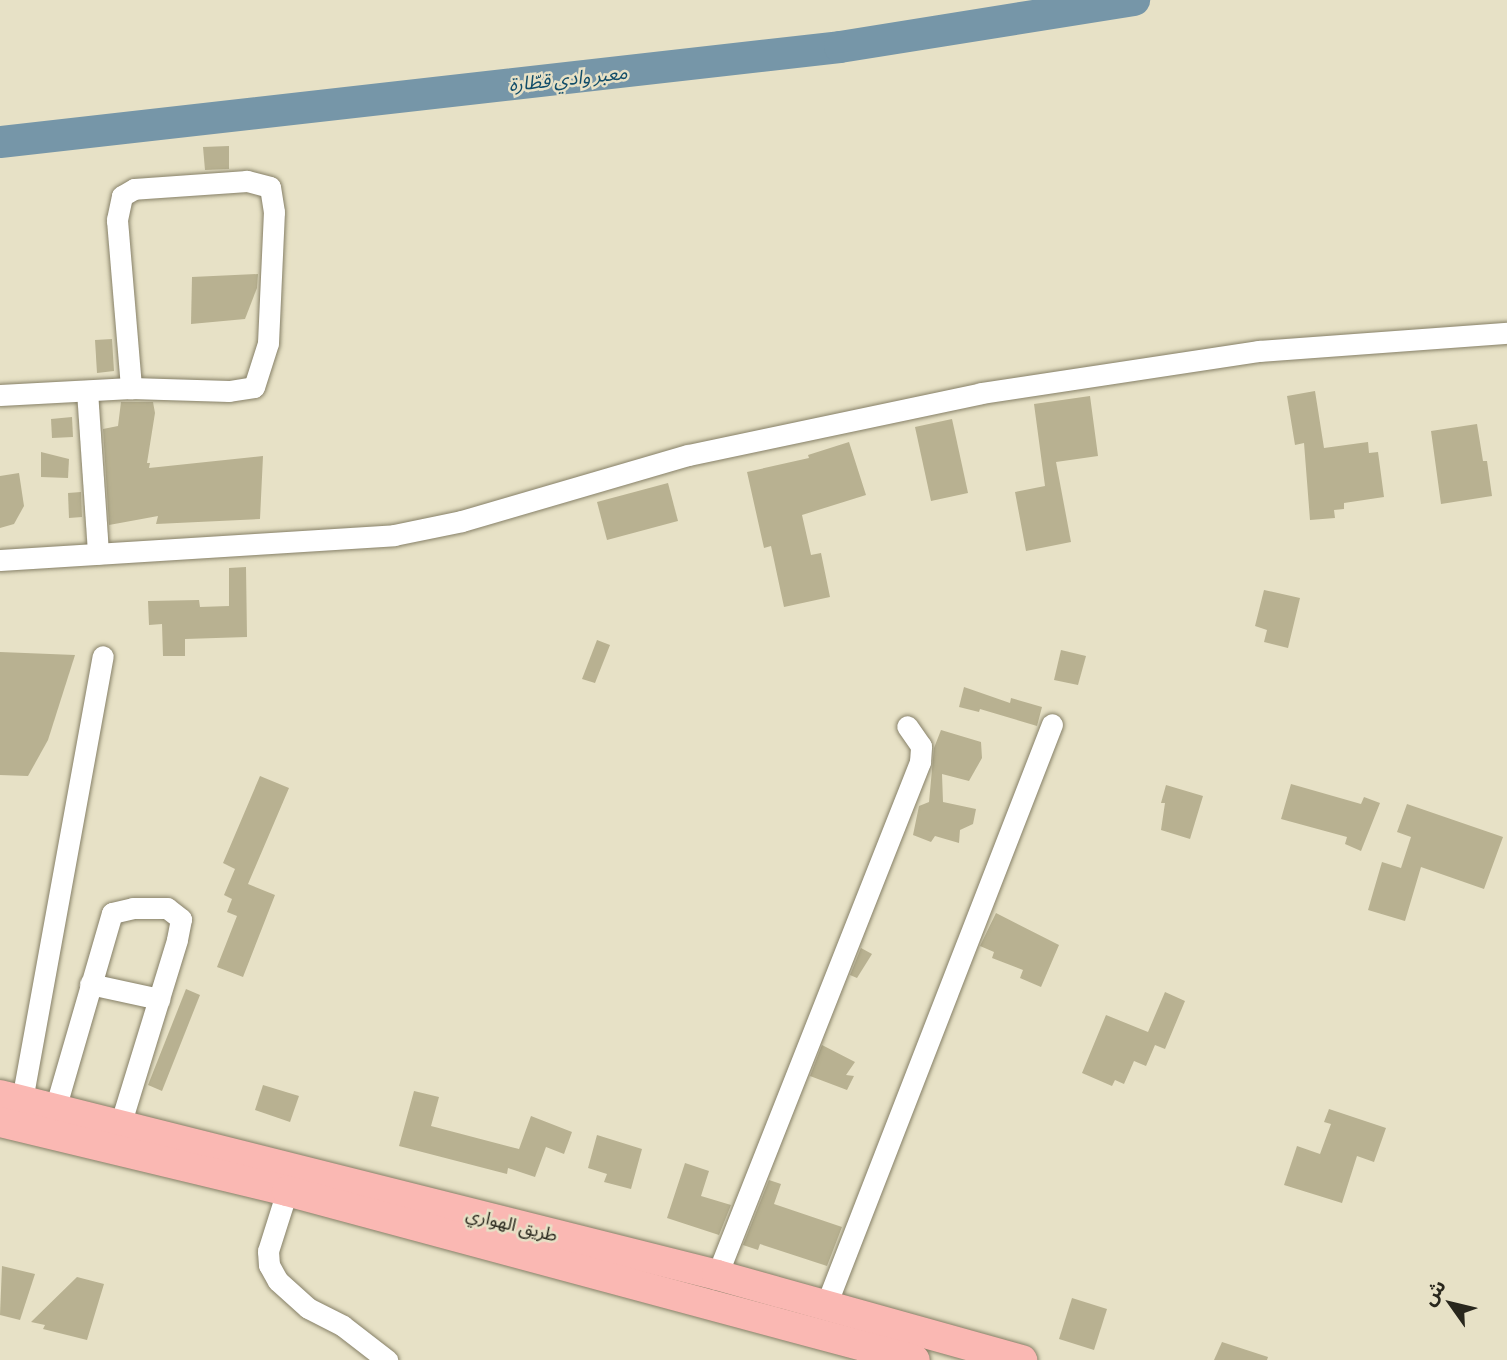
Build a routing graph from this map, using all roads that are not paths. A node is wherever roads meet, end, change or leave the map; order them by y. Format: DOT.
graph roads {
  1 [pos="1507,333"];
  2 [pos="131,388"];
  3 [pos="87,391"];
  4 [pos="0,396"];
  5 [pos="98,554"];
  6 [pos="0,560"];
  7 [pos="103,656"];
  8 [pos="1052,724"];
  9 [pos="907,726"];
  10 [pos="90,984"];
  11 [pos="159,999"];
  12 [pos="11,1097"];
  13 [pos="55,1109"];
  14 [pos="0,1122"];
  15 [pos="120,1125"];
  16 [pos="287,1191"];
  17 [pos="717,1275"];
  18 [pos="826,1305"];
  19 [pos="387,1360"];
  20 [pos="915,1360"];
  21 [pos="1021,1360"];
  1 -- 5 [label="street"];
  2 -- 2 [label="street"];
  2 -- 3 [label="street"];
  3 -- 4 [label="street"];
  3 -- 5 [label="street"];
  5 -- 6 [label="street"];
  7 -- 12 [label="street"];
  8 -- 18 [label="street"];
  9 -- 17 [label="street"];
  10 -- 11 [label="street"];
  10 -- 11 [label="street"];
  10 -- 13 [label="street"];
  11 -- 15 [label="street"];
  12 -- 13 [label="highway, طريق الهواري"];
  13 -- 15 [label="highway, طريق الهواري"];
  14 -- 16 [label="highway, طريق الهواري"];
  15 -- 17 [label="highway, طريق الهواري"];
  16 -- 19 [label="street"];
  16 -- 20 [label="highway, طريق الهواري"];
  17 -- 18 [label="highway, طريق الهواري"];
  18 -- 21 [label="highway, طريق الهواري"];
}
